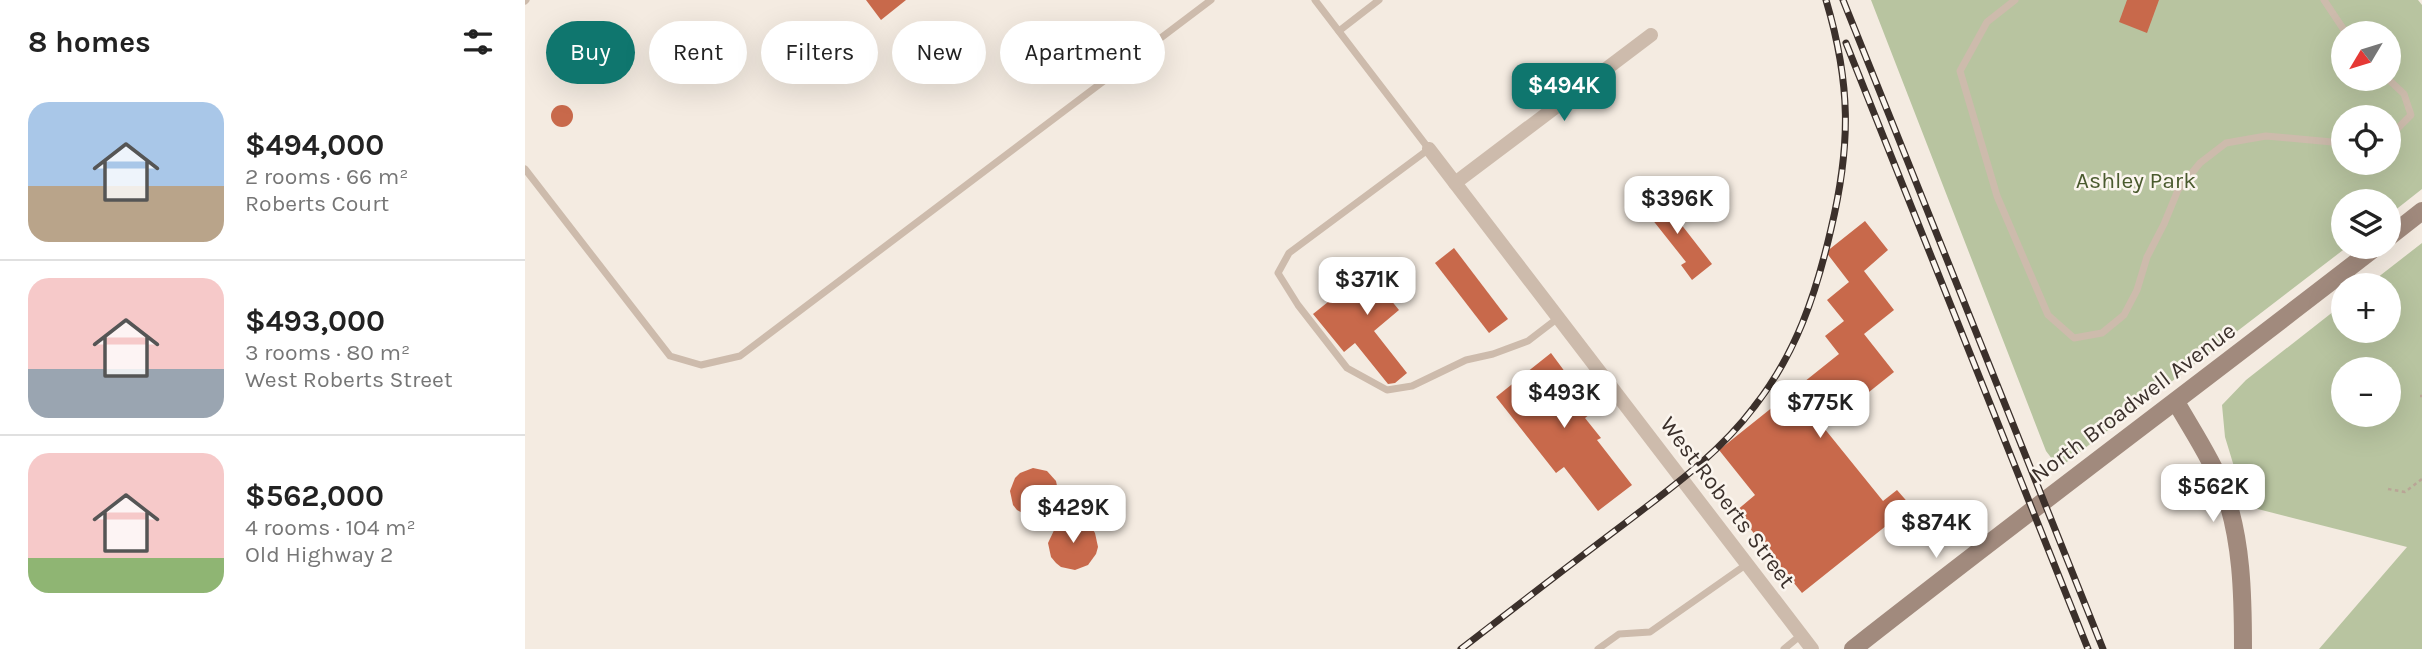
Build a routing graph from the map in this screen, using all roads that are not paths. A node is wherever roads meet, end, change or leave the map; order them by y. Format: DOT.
graph roads {
  1 [pos="1211,0"];
  2 [pos="1315,0"];
  3 [pos="1379,0"];
  4 [pos="2015,0"];
  5 [pos="2324,0"];
  6 [pos="2338,21"];
  7 [pos="1339,31"];
  8 [pos="1651,35"];
  9 [pos="2401,91"];
  10 [pos="2401,125"];
  11 [pos="2331,141"];
  12 [pos="1429,149"];
  13 [pos="525,169"];
  14 [pos="1455,183"];
  15 [pos="2422,212"];
  16 [pos="2401,228"];
  17 [pos="2361,259"];
  18 [pos="1558,318"];
  19 [pos="2176,402"];
  20 [pos="1747,564"];
  21 [pos="1801,635"];
  22 [pos="1598,649"];
  23 [pos="1784,649"];
  24 [pos="1812,649"];
  25 [pos="1853,649"];
  26 [pos="2243,649"];
  1 -- 13 [label="lane"];
  2 -- 7 [label="lane"];
  3 -- 7 [label="lane"];
  4 -- 11 [label="lane"];
  5 -- 6 [label="lane"];
  7 -- 12 [label="lane"];
  8 -- 14 [label="street"];
  9 -- 10 [label="lane"];
  12 -- 14 [label="street, West Roberts Street"];
  12 -- 18 [label="lane"];
  14 -- 18 [label="street, West Roberts Street"];
  15 -- 16 [label="main road"];
  17 -- 19 [label="main road, North Broadwell Avenue"];
  18 -- 20 [label="street, West Roberts Street"];
  19 -- 25 [label="main road, North Broadwell Avenue"];
  19 -- 26 [label="main road"];
  20 -- 21 [label="street, West Roberts Street"];
  20 -- 22 [label="lane"];
  21 -- 23 [label="lane"];
  21 -- 24 [label="street, West Roberts Street"];
}
